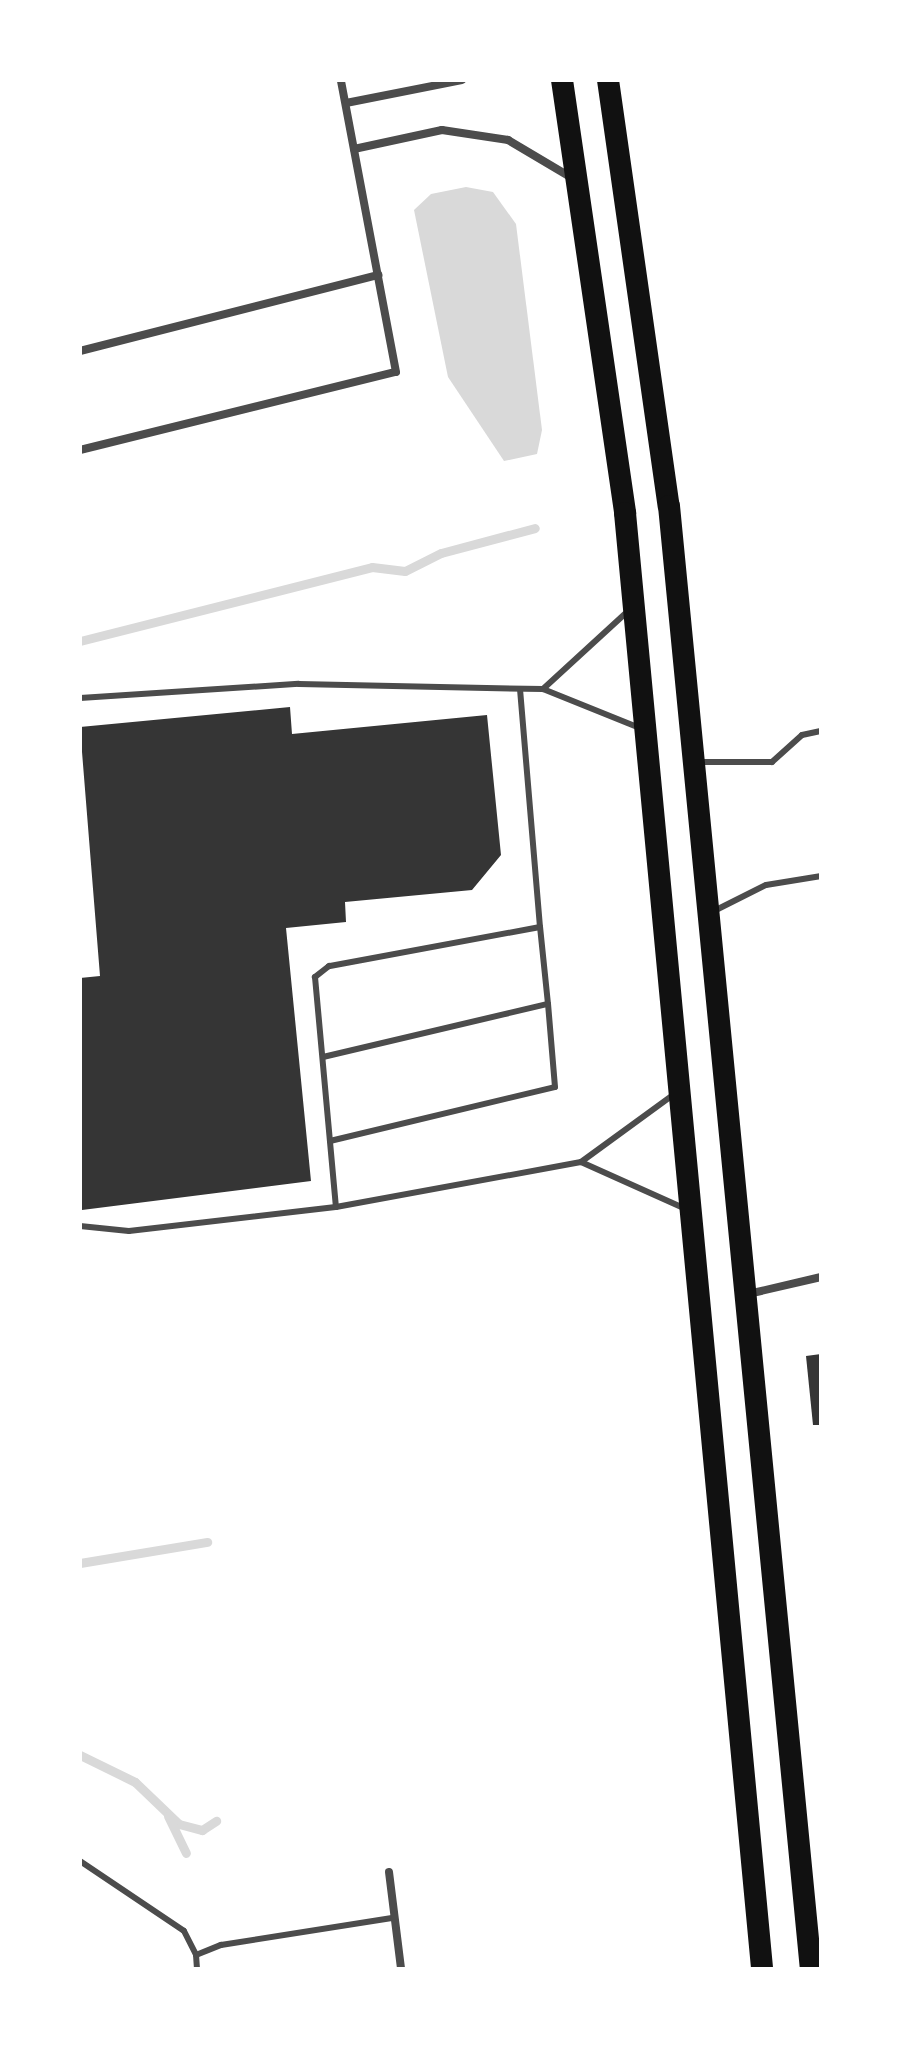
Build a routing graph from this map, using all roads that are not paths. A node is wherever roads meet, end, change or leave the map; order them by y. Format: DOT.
graph roads {
  1 [pos="341,80"];
  2 [pos="462,80"];
  3 [pos="562,80"];
  4 [pos="608,80"];
  5 [pos="346,103"];
  6 [pos="354,149"];
  7 [pos="582,184"];
  8 [pos="378,275"];
  9 [pos="80,351"];
  10 [pos="80,450"];
  11 [pos="634,606"];
  12 [pos="520,689"];
  13 [pos="543,689"];
  14 [pos="80,698"];
  15 [pos="646,730"];
  16 [pos="821,731"];
  17 [pos="694,762"];
  18 [pos="821,876"];
  19 [pos="708,914"];
  20 [pos="540,927"];
  21 [pos="548,1004"];
  22 [pos="323,1057"];
  23 [pos="680,1089"];
  24 [pos="330,1141"];
  25 [pos="581,1162"];
  26 [pos="336,1207"];
  27 [pos="693,1211"];
  28 [pos="80,1226"];
  29 [pos="821,1277"];
  30 [pos="747,1294"];
  31 [pos="80,1861"];
  32 [pos="389,1872"];
  33 [pos="392,1918"];
  34 [pos="196,1955"];
  35 [pos="197,1969"];
  36 [pos="401,1969"];
  37 [pos="762,1969"];
  38 [pos="811,1969"];
  1 -- 5 [label="street"];
  2 -- 5 [label="street"];
  3 -- 7 [label="highway"];
  4 -- 17 [label="highway"];
  5 -- 6 [label="street"];
  6 -- 7 [label="street"];
  6 -- 8 [label="street"];
  7 -- 11 [label="highway"];
  8 -- 9 [label="street"];
  8 -- 10 [label="street"];
  11 -- 13 [label="lane"];
  11 -- 15 [label="highway"];
  12 -- 13 [label="lane"];
  12 -- 14 [label="lane"];
  12 -- 20 [label="lane"];
  13 -- 15 [label="lane"];
  15 -- 23 [label="highway"];
  16 -- 17 [label="lane"];
  17 -- 19 [label="highway"];
  18 -- 19 [label="lane"];
  19 -- 30 [label="highway"];
  20 -- 21 [label="lane"];
  20 -- 22 [label="lane"];
  21 -- 22 [label="lane"];
  21 -- 24 [label="lane"];
  22 -- 24 [label="lane"];
  23 -- 25 [label="lane"];
  23 -- 27 [label="highway"];
  24 -- 26 [label="lane"];
  25 -- 26 [label="lane"];
  25 -- 27 [label="lane"];
  26 -- 28 [label="lane"];
  27 -- 37 [label="highway"];
  29 -- 30 [label="street"];
  30 -- 38 [label="highway"];
  31 -- 34 [label="lane"];
  32 -- 33 [label="street"];
  33 -- 34 [label="lane"];
  33 -- 36 [label="street"];
  34 -- 35 [label="lane"];
}
